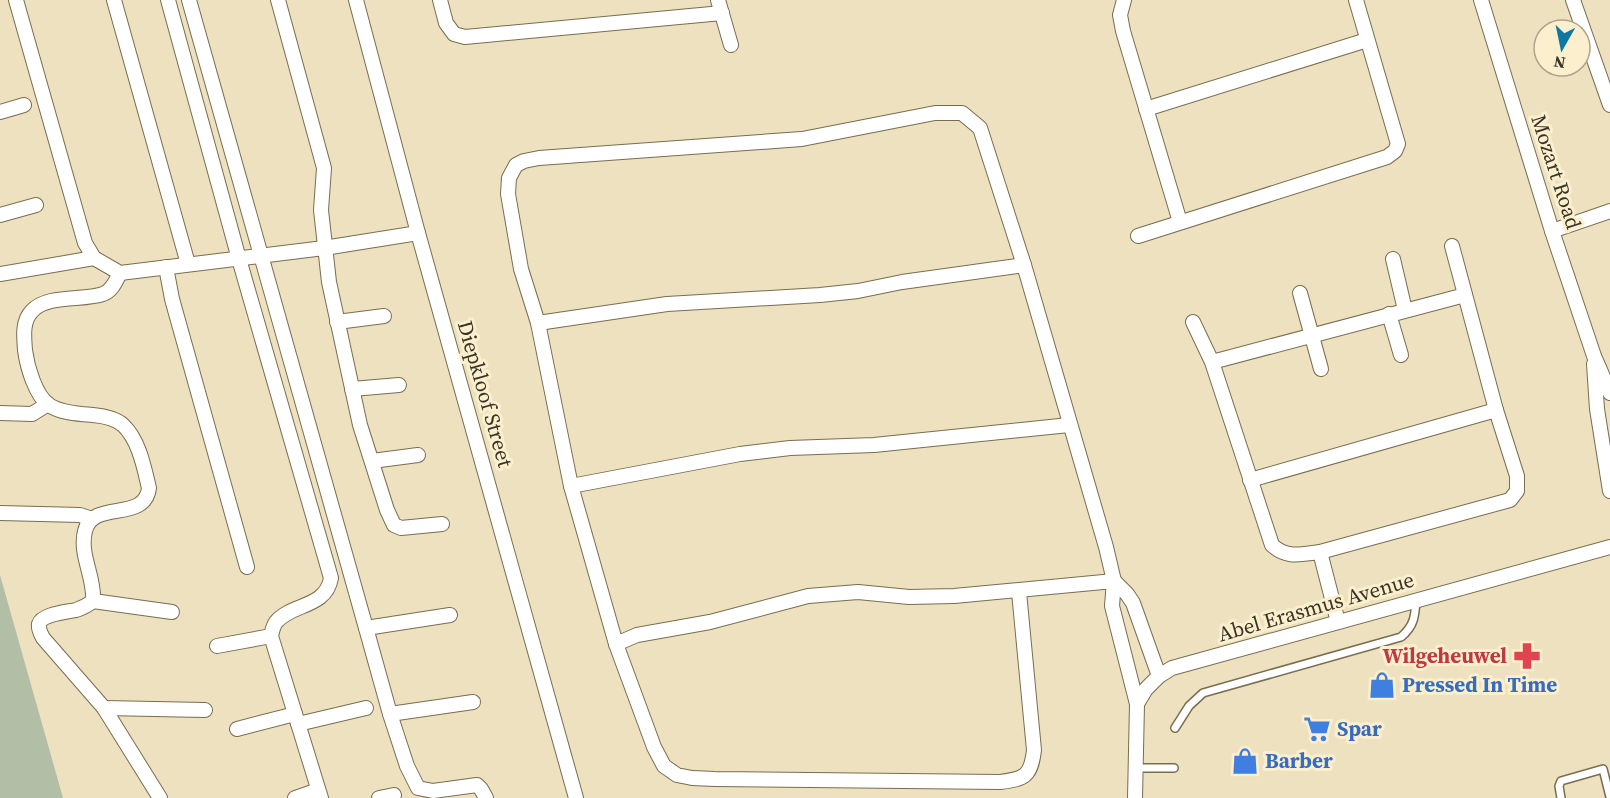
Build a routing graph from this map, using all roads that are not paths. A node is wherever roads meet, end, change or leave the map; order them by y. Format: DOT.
graph roads {
  1 [pos="16,0"];
  2 [pos="114,0"];
  3 [pos="168,0"];
  4 [pos="189,0"];
  5 [pos="278,0"];
  6 [pos="356,0"];
  7 [pos="440,0"];
  8 [pos="1124,0"];
  9 [pos="1356,0"];
  10 [pos="1481,0"];
  11 [pos="1573,0"];
  12 [pos="720,6"];
  13 [pos="1367,40"];
  14 [pos="731,45"];
  15 [pos="24,105"];
  16 [pos="1610,105"];
  17 [pos="1146,109"];
  18 [pos="0,112"];
  19 [pos="36,205"];
  20 [pos="1610,211"];
  21 [pos="0,215"];
  22 [pos="1180,222"];
  23 [pos="1552,231"];
  24 [pos="418,233"];
  25 [pos="1138,236"];
  26 [pos="1452,246"];
  27 [pos="324,248"];
  28 [pos="260,255"];
  29 [pos="94,258"];
  30 [pos="239,260"];
  31 [pos="1393,260"];
  32 [pos="188,264"];
  33 [pos="1024,265"];
  34 [pos="165,267"];
  35 [pos="120,273"];
  36 [pos="0,274"];
  37 [pos="1300,293"];
  38 [pos="1465,295"];
  39 [pos="1405,310"];
  40 [pos="1389,314"];
  41 [pos="384,316"];
  42 [pos="337,322"];
  43 [pos="1193,322"];
  44 [pos="538,323"];
  45 [pos="1312,334"];
  46 [pos="1401,355"];
  47 [pos="1594,356"];
  48 [pos="1212,362"];
  49 [pos="1321,369"];
  50 [pos="399,385"];
  51 [pos="352,389"];
  52 [pos="1610,393"];
  53 [pos="48,404"];
  54 [pos="1496,410"];
  55 [pos="0,414"];
  56 [pos="1070,425"];
  57 [pos="418,455"];
  58 [pos="372,461"];
  59 [pos="1250,480"];
  60 [pos="571,486"];
  61 [pos="1610,491"];
  62 [pos="0,513"];
  63 [pos="92,519"];
  64 [pos="442,524"];
  65 [pos="1610,547"];
  66 [pos="1320,552"];
  67 [pos="247,567"];
  68 [pos="1114,581"];
  69 [pos="1019,592"];
  70 [pos="1416,600"];
  71 [pos="93,601"];
  72 [pos="172,612"];
  73 [pos="450,615"];
  74 [pos="1338,622"];
  75 [pos="366,628"];
  76 [pos="271,636"];
  77 [pos="616,644"];
  78 [pos="217,646"];
  79 [pos="1159,676"];
  80 [pos="472,702"];
  81 [pos="1137,704"];
  82 [pos="104,708"];
  83 [pos="366,708"];
  84 [pos="205,710"];
  85 [pos="390,714"];
  86 [pos="296,719"];
  87 [pos="1174,728"];
  88 [pos="237,729"];
  89 [pos="1136,768"];
  90 [pos="1174,768"];
  91 [pos="1606,768"];
  92 [pos="394,793"];
  93 [pos="319,794"];
  94 [pos="1610,797"];
  95 [pos="160,798"];
  96 [pos="295,798"];
  97 [pos="379,798"];
  98 [pos="486,798"];
  99 [pos="576,798"];
  100 [pos="1135,798"];
  101 [pos="1561,798"];
  1 -- 29 [label="street"];
  2 -- 32 [label="street"];
  3 -- 30 [label="street"];
  4 -- 28 [label="street"];
  5 -- 27 [label="street"];
  6 -- 24 [label="street, Diepkloof Street"];
  7 -- 12 [label="street"];
  8 -- 17 [label="street"];
  9 -- 13 [label="street"];
  10 -- 23 [label="street, Mozart Road"];
  11 -- 16 [label="street"];
  12 -- 14 [label="street"];
  13 -- 17 [label="street"];
  13 -- 22 [label="street"];
  15 -- 18 [label="street"];
  17 -- 22 [label="street"];
  19 -- 21 [label="street"];
  20 -- 23 [label="street"];
  22 -- 25 [label="street"];
  23 -- 47 [label="street, Mozart Road"];
  24 -- 27 [label="street"];
  24 -- 99 [label="street, Diepkloof Street"];
  26 -- 38 [label="street"];
  27 -- 28 [label="street"];
  27 -- 42 [label="street"];
  28 -- 30 [label="street"];
  28 -- 75 [label="street"];
  29 -- 35 [label="street"];
  29 -- 36 [label="street"];
  30 -- 32 [label="street"];
  30 -- 76 [label="street"];
  31 -- 39 [label="street"];
  32 -- 34 [label="street"];
  33 -- 44 [label="street"];
  33 -- 44 [label="street"];
  33 -- 56 [label="street"];
  34 -- 35 [label="street"];
  34 -- 67 [label="street"];
  35 -- 53 [label="street"];
  37 -- 45 [label="street"];
  38 -- 39 [label="street"];
  38 -- 54 [label="street"];
  39 -- 40 [label="street"];
  40 -- 45 [label="street"];
  40 -- 46 [label="street"];
  41 -- 42 [label="street"];
  42 -- 51 [label="street"];
  43 -- 48 [label="street"];
  44 -- 60 [label="street"];
  45 -- 48 [label="street"];
  45 -- 49 [label="street"];
  47 -- 52 [label="street, Mozart Road"];
  47 -- 61 [label="street, Mozart Road"];
  48 -- 59 [label="street"];
  50 -- 51 [label="street"];
  51 -- 58 [label="street"];
  53 -- 55 [label="street"];
  53 -- 63 [label="street"];
  54 -- 59 [label="street"];
  54 -- 66 [label="street"];
  56 -- 60 [label="street"];
  56 -- 68 [label="street"];
  57 -- 58 [label="street"];
  58 -- 64 [label="street"];
  59 -- 66 [label="street"];
  60 -- 77 [label="street"];
  62 -- 63 [label="street"];
  63 -- 71 [label="street"];
  65 -- 70 [label="street, Abel Erasmus Avenue"];
  66 -- 74 [label="street"];
  68 -- 69 [label="street"];
  68 -- 79 [label="street"];
  68 -- 81 [label="street"];
  69 -- 77 [label="street"];
  69 -- 77 [label="street"];
  70 -- 74 [label="street, Abel Erasmus Avenue"];
  70 -- 87 [label="lane"];
  71 -- 72 [label="street"];
  71 -- 82 [label="street"];
  73 -- 75 [label="street"];
  74 -- 79 [label="street, Abel Erasmus Avenue"];
  75 -- 85 [label="street"];
  76 -- 78 [label="street"];
  76 -- 86 [label="street"];
  79 -- 81 [label="street, Abel Erasmus Avenue"];
  80 -- 85 [label="street"];
  81 -- 89 [label="street"];
  82 -- 84 [label="street"];
  82 -- 95 [label="street"];
  83 -- 86 [label="street"];
  85 -- 98 [label="street"];
  86 -- 88 [label="street"];
  86 -- 93 [label="street"];
  89 -- 90 [label="lane"];
  89 -- 100 [label="street"];
  91 -- 94 [label="lane"];
  91 -- 101 [label="lane"];
  92 -- 97 [label="street"];
  93 -- 96 [label="street"];
}
